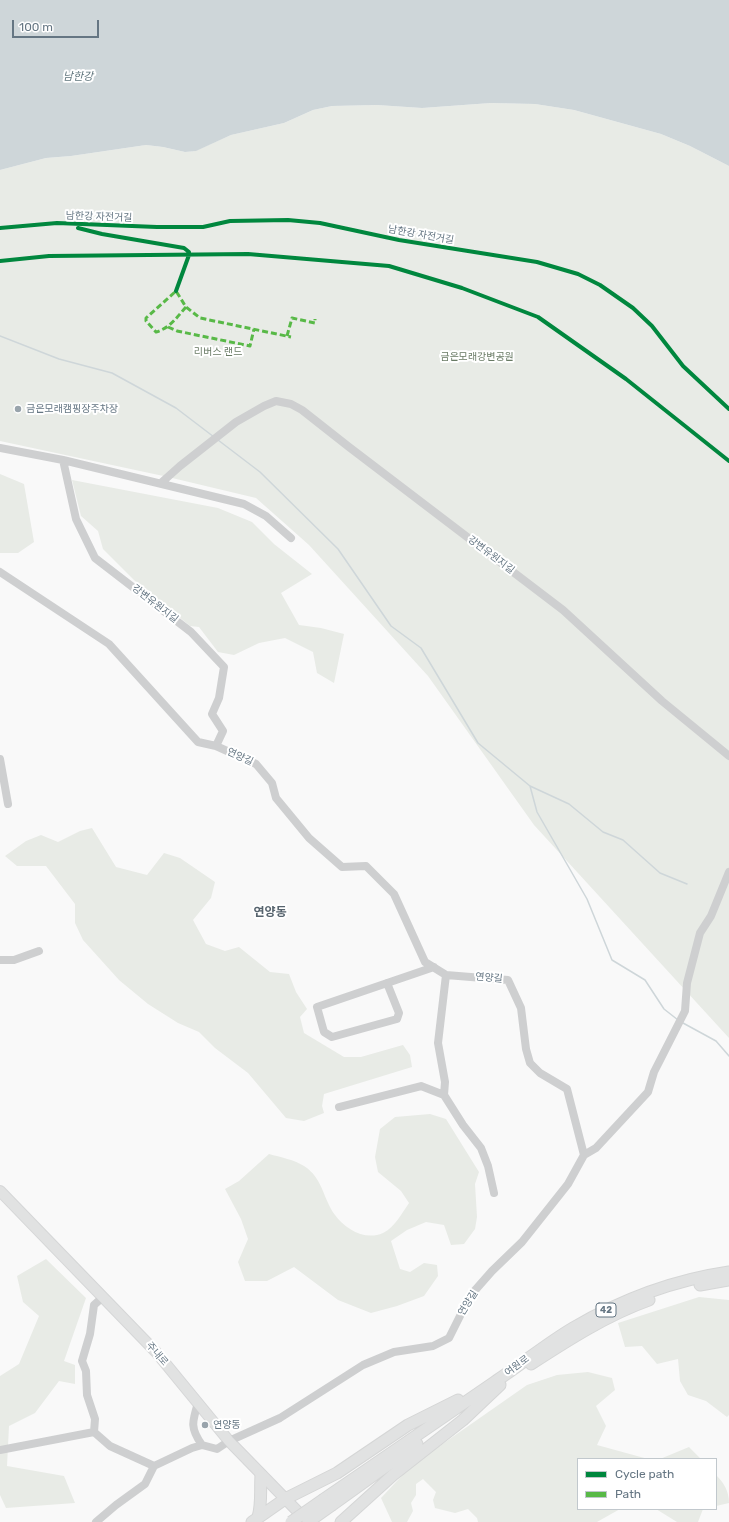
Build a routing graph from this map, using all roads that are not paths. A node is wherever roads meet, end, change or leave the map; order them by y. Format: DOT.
graph roads {
  1 [pos="0,448"];
  2 [pos="62,460"];
  3 [pos="161,483"];
  4 [pos="290,538"];
  5 [pos="0,572"];
  6 [pos="216,746"];
  7 [pos="729,756"];
  8 [pos="0,759"];
  9 [pos="8,804"];
  10 [pos="729,872"];
  11 [pos="39,951"];
  12 [pos="0,960"];
  13 [pos="434,967"];
  14 [pos="446,974"];
  15 [pos="387,983"];
  16 [pos="444,1095"];
  17 [pos="339,1107"];
  18 [pos="584,1155"];
  19 [pos="0,1191"];
  20 [pos="494,1194"];
  21 [pos="729,1272"];
  22 [pos="729,1280"];
  23 [pos="103,1297"];
  24 [pos="500,1382"];
  25 [pos="198,1403"];
  26 [pos="94,1432"];
  27 [pos="229,1441"];
  28 [pos="202,1445"];
  29 [pos="0,1450"];
  30 [pos="154,1466"];
  31 [pos="261,1475"];
  32 [pos="285,1499"];
  33 [pos="328,1502"];
  34 [pos="255,1520"];
  35 [pos="96,1522"];
  36 [pos="291,1522"];
  37 [pos="308,1522"];
  38 [pos="342,1522"];
  1 -- 2 [label="street"];
  2 -- 3 [label="street"];
  2 -- 6 [label="street, 강변유원지길"];
  3 -- 4 [label="street"];
  3 -- 7 [label="street, 강변유원지길"];
  5 -- 6 [label="street, 연양길"];
  6 -- 13 [label="street, 연양길"];
  8 -- 9 [label="street"];
  10 -- 18 [label="street"];
  11 -- 12 [label="street"];
  13 -- 14 [label="street, 연양길"];
  13 -- 15 [label="street"];
  14 -- 16 [label="street"];
  14 -- 18 [label="street, 연양길"];
  15 -- 15 [label="street"];
  16 -- 17 [label="street"];
  16 -- 20 [label="street"];
  18 -- 27 [label="street, 연양길"];
  19 -- 23 [label="main road, 주내로"];
  21 -- 24 [label="highway, 여원로 / 42"];
  22 -- 24 [label="highway, 여원로 / 42"];
  23 -- 25 [label="main road, 주내로"];
  23 -- 26 [label="street"];
  24 -- 32 [label="highway"];
  24 -- 33 [label="highway, 여원로 / 42"];
  24 -- 38 [label="highway"];
  25 -- 27 [label="main road, 주내로"];
  25 -- 28 [label="street"];
  26 -- 29 [label="street"];
  26 -- 30 [label="street"];
  27 -- 28 [label="street, 연양길"];
  27 -- 31 [label="main road, 주내로"];
  28 -- 30 [label="street"];
  30 -- 35 [label="street"];
  31 -- 32 [label="main road, 주내로"];
  31 -- 34 [label="highway"];
  32 -- 34 [label="highway"];
  32 -- 37 [label="main road, 주내로"];
  33 -- 36 [label="highway, 42, bridge"];
  33 -- 37 [label="highway, 42, bridge"];
}
